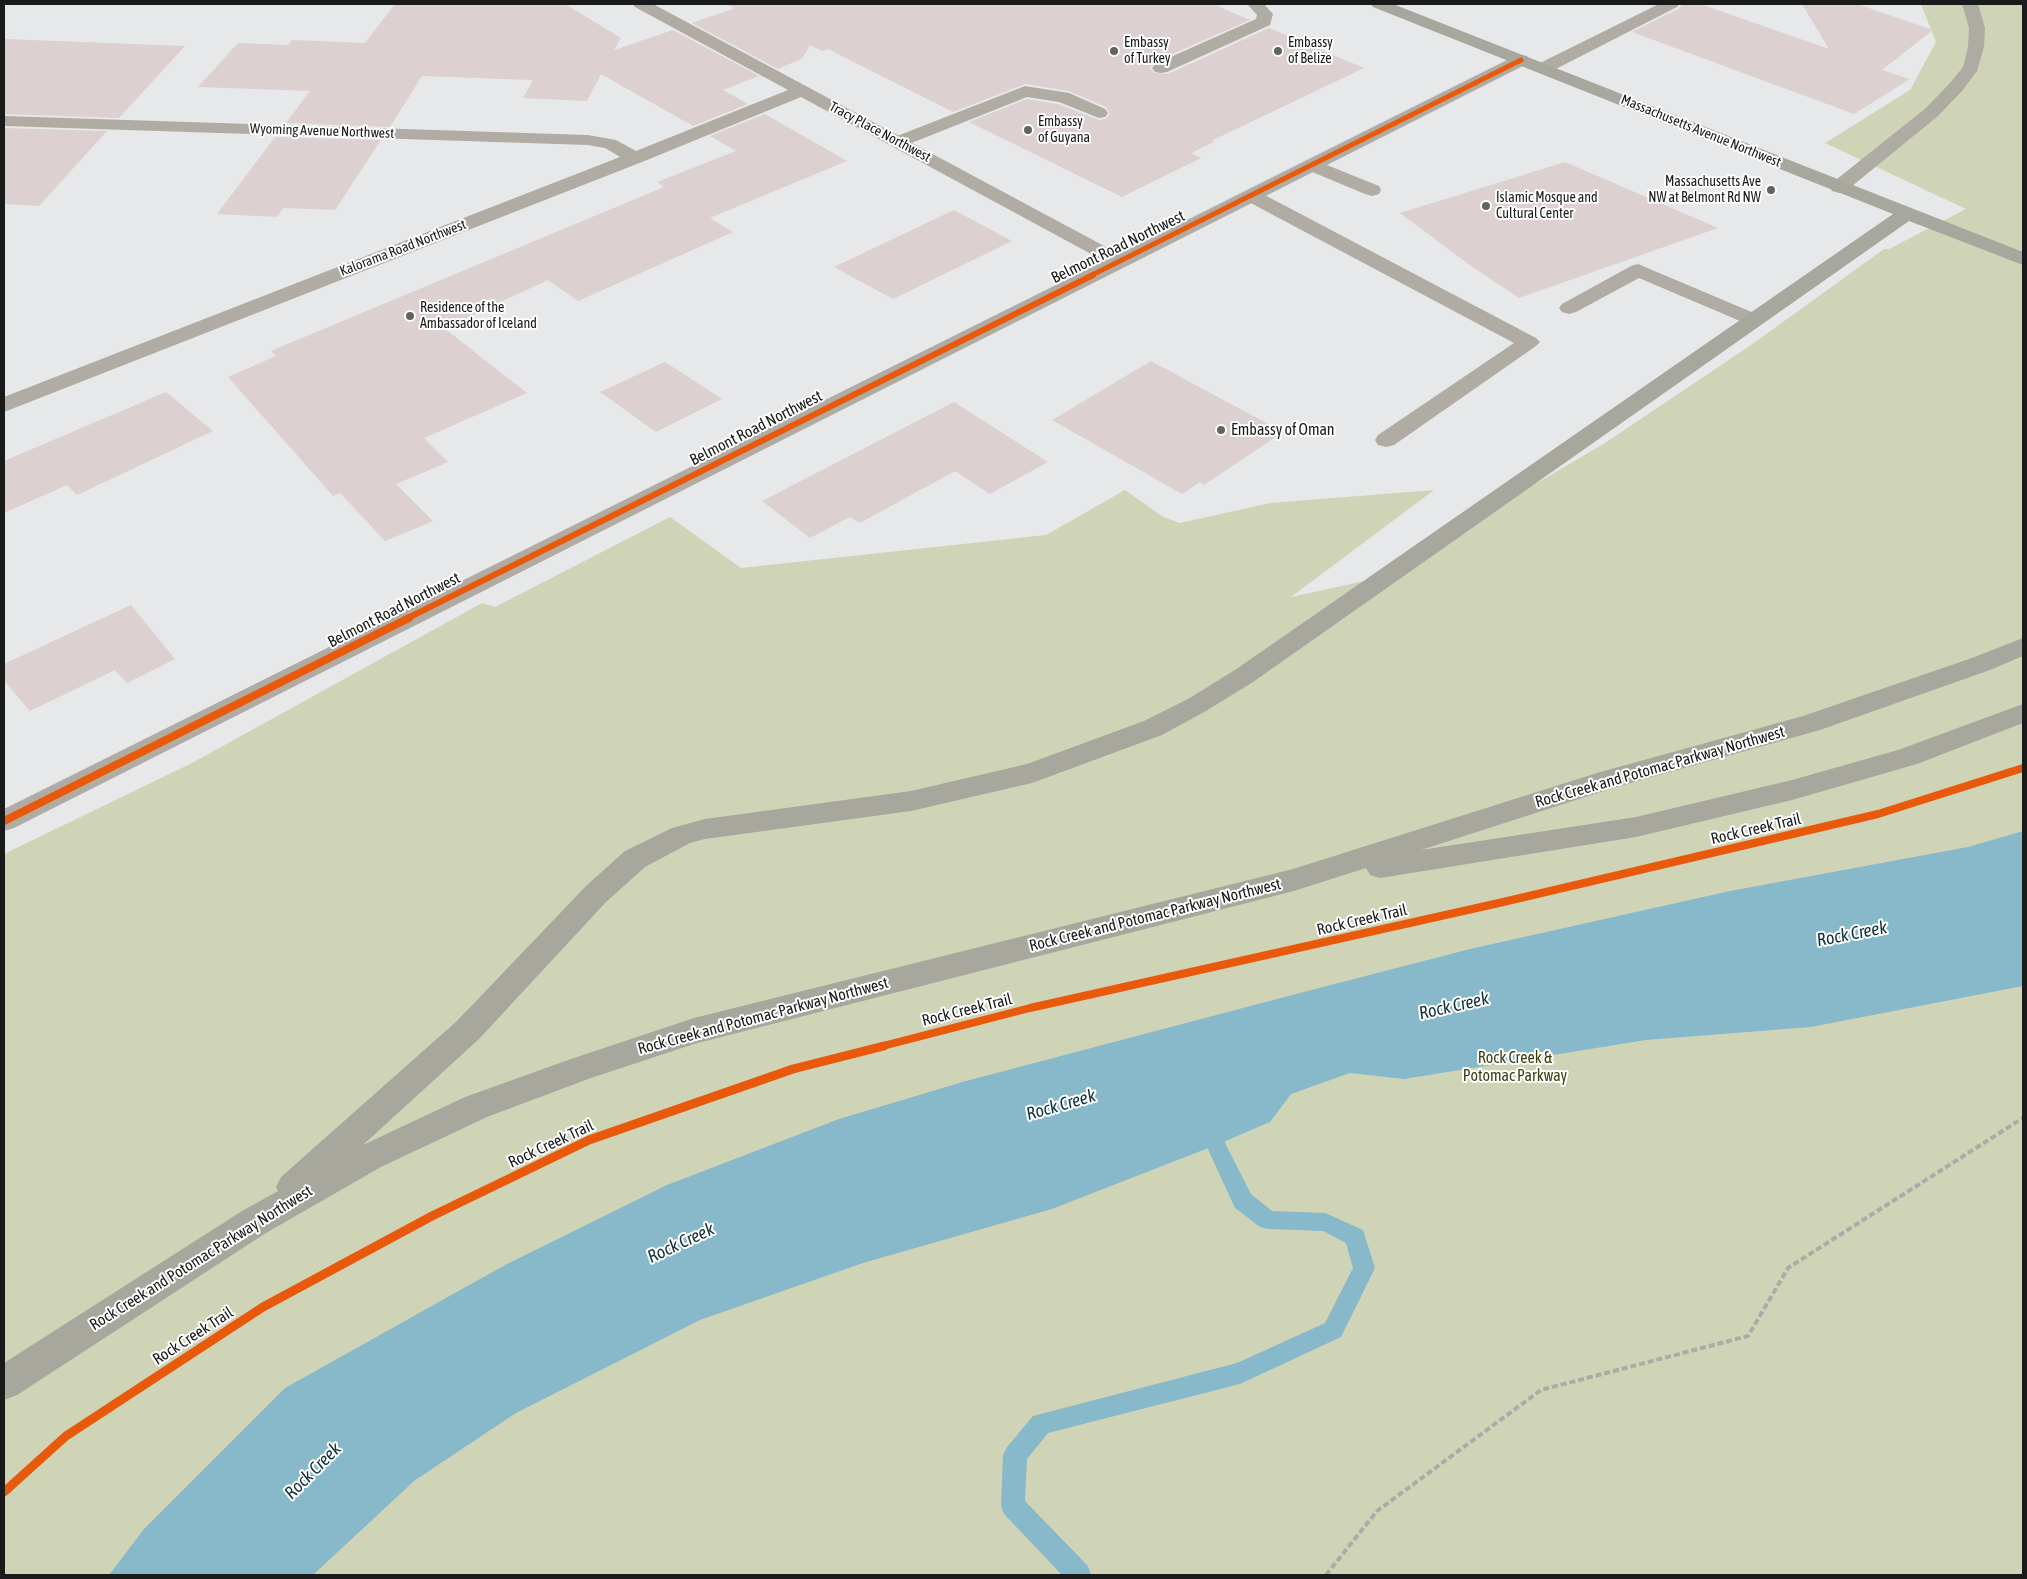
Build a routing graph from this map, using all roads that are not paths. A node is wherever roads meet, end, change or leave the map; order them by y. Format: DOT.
graph roads {
  1 [pos="641,4"];
  2 [pos="1255,4"];
  3 [pos="1379,4"];
  4 [pos="1672,4"];
  5 [pos="1970,4"];
  6 [pos="1521,60"];
  7 [pos="1161,68"];
  8 [pos="1544,68"];
  9 [pos="803,90"];
  10 [pos="1098,113"];
  11 [pos="4,121"];
  12 [pos="898,142"];
  13 [pos="635,158"];
  14 [pos="1312,165"];
  15 [pos="1839,187"];
  16 [pos="1372,190"];
  17 [pos="1252,196"];
  18 [pos="1907,213"];
  19 [pos="2023,259"];
  20 [pos="1118,261"];
  21 [pos="1569,308"];
  22 [pos="1754,320"];
  23 [pos="4,405"];
  24 [pos="1386,440"];
  25 [pos="2023,646"];
  26 [pos="2023,713"];
  27 [pos="4,821"];
  28 [pos="1294,880"];
  29 [pos="254,1222"];
  30 [pos="4,1383"];
  1 -- 9 [label="street, Tracy Place Northwest"];
  2 -- 7 [label="street"];
  3 -- 6 [label="main road, Massachusetts Avenue Northwest"];
  4 -- 8 [label="street"];
  5 -- 15 [label="street"];
  6 -- 8 [label="main road, Massachusetts Avenue Northwest"];
  6 -- 14 [label="street, Belmont Road Northwest"];
  8 -- 15 [label="main road, Massachusetts Avenue Northwest"];
  9 -- 12 [label="street, Tracy Place Northwest"];
  9 -- 13 [label="street, Kalorama Road Northwest"];
  10 -- 12 [label="street"];
  11 -- 13 [label="street, Wyoming Avenue Northwest"];
  12 -- 20 [label="street, Tracy Place Northwest"];
  13 -- 23 [label="street, Kalorama Road Northwest"];
  14 -- 16 [label="street"];
  14 -- 17 [label="street, Belmont Road Northwest"];
  15 -- 18 [label="main road, Massachusetts Avenue Northwest"];
  17 -- 20 [label="street, Belmont Road Northwest"];
  17 -- 24 [label="street"];
  18 -- 19 [label="main road, Massachusetts Avenue Northwest"];
  18 -- 22 [label="main road"];
  20 -- 27 [label="street, Belmont Road Northwest"];
  21 -- 22 [label="street"];
  22 -- 29 [label="main road"];
  25 -- 28 [label="main road, Rock Creek and Potomac Parkway Northwest"];
  26 -- 28 [label="main road, Rock Creek and Potomac Parkway Northwest"];
  28 -- 29 [label="main road, Rock Creek and Potomac Parkway Northwest"];
  29 -- 30 [label="main road, Rock Creek and Potomac Parkway Northwest"];
}
